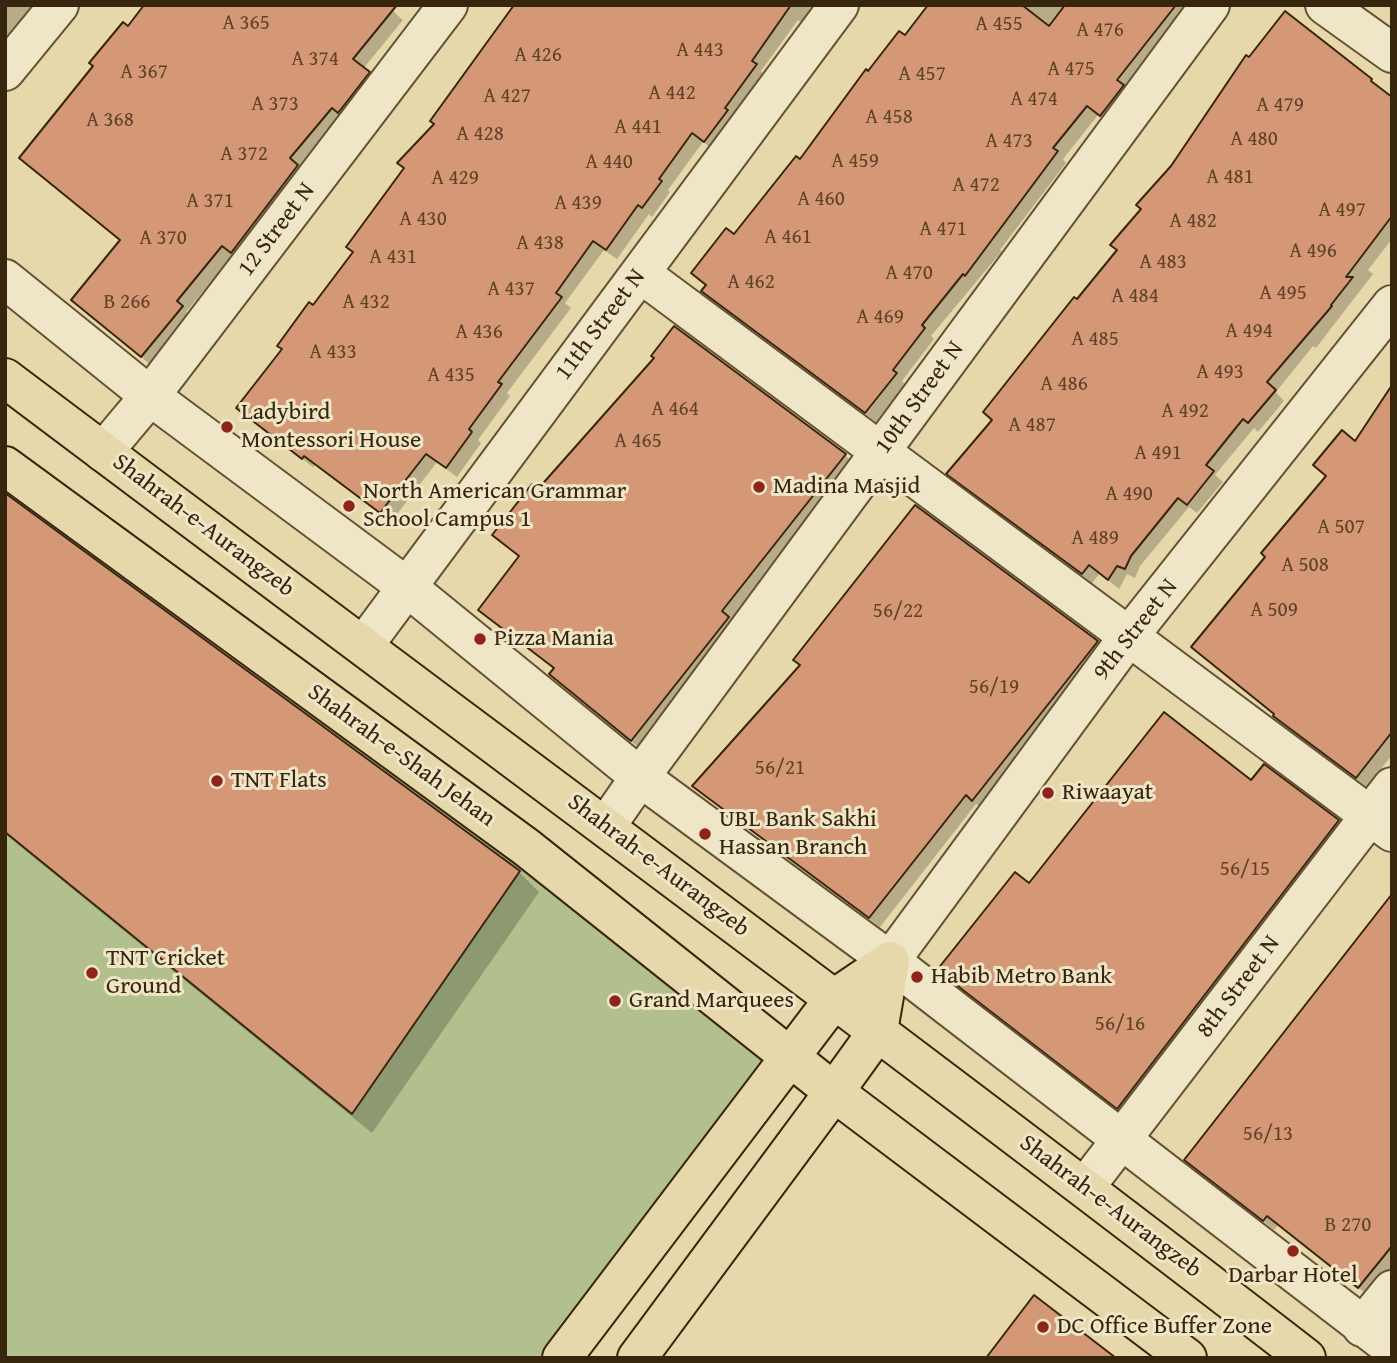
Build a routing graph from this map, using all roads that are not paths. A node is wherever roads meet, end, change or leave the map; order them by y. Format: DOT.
graph roads {
  1 [pos="59,5"];
  2 [pos="448,5"];
  3 [pos="839,5"];
  4 [pos="1210,5"];
  5 [pos="1325,5"];
  6 [pos="1392,53"];
  7 [pos="5,71"];
  8 [pos="640,273"];
  9 [pos="5,279"];
  10 [pos="1392,306"];
  11 [pos="5,378"];
  12 [pos="150,396"];
  13 [pos="880,451"];
  14 [pos="103,452"];
  15 [pos="5,466"];
  16 [pos="407,587"];
  17 [pos="1129,636"];
  18 [pos="364,645"];
  19 [pos="640,777"];
  20 [pos="1384,812"];
  21 [pos="606,826"];
  22 [pos="890,961"];
  23 [pos="834,999"];
  24 [pos="878,1031"];
  25 [pos="790,1056"];
  26 [pos="834,1092"];
  27 [pos="1122,1139"];
  28 [pos="1085,1187"];
  29 [pos="1392,1290"];
  30 [pos="1377,1338"];
  31 [pos="562,1358"];
  32 [pos="637,1358"];
  33 [pos="1187,1358"];
  34 [pos="1306,1358"];
  1 -- 7 [label="street"];
  2 -- 12 [label="street, 12 Street N"];
  3 -- 8 [label="street, 11th Street N"];
  4 -- 13 [label="street, 10th Street N"];
  5 -- 6 [label="street"];
  8 -- 13 [label="street"];
  8 -- 16 [label="street, 11th Street N"];
  9 -- 12 [label="street"];
  10 -- 17 [label="street, 9th Street N"];
  11 -- 14 [label="main road, Shahrah-e-Aurangzeb"];
  12 -- 14 [label="street, 12 Street N"];
  12 -- 16 [label="street"];
  13 -- 17 [label="street"];
  13 -- 19 [label="street, 10th Street N"];
  14 -- 18 [label="main road, Shahrah-e-Aurangzeb"];
  15 -- 25 [label="main road, Shahrah-e-Shah Jehan"];
  16 -- 18 [label="street, 11th Street N"];
  16 -- 19 [label="street"];
  17 -- 20 [label="street"];
  17 -- 22 [label="street, 9th Street N"];
  18 -- 21 [label="main road, Shahrah-e-Aurangzeb"];
  19 -- 21 [label="street, 10th Street N"];
  19 -- 22 [label="street"];
  20 -- 27 [label="street, 8th Street N"];
  21 -- 23 [label="main road, Shahrah-e-Aurangzeb"];
  22 -- 23 [label="main road"];
  22 -- 24 [label="main road"];
  22 -- 27 [label="street"];
  23 -- 24 [label="main road, Shahrah-e-Aurangzeb"];
  23 -- 25 [label="main road"];
  24 -- 26 [label="main road"];
  24 -- 28 [label="main road, Shahrah-e-Aurangzeb"];
  25 -- 26 [label="main road"];
  25 -- 31 [label="main road"];
  26 -- 32 [label="main road"];
  26 -- 33 [label="main road"];
  27 -- 28 [label="street, 8th Street N"];
  27 -- 30 [label="street"];
  28 -- 34 [label="main road, Shahrah-e-Aurangzeb"];
  29 -- 30 [label="street"];
}
